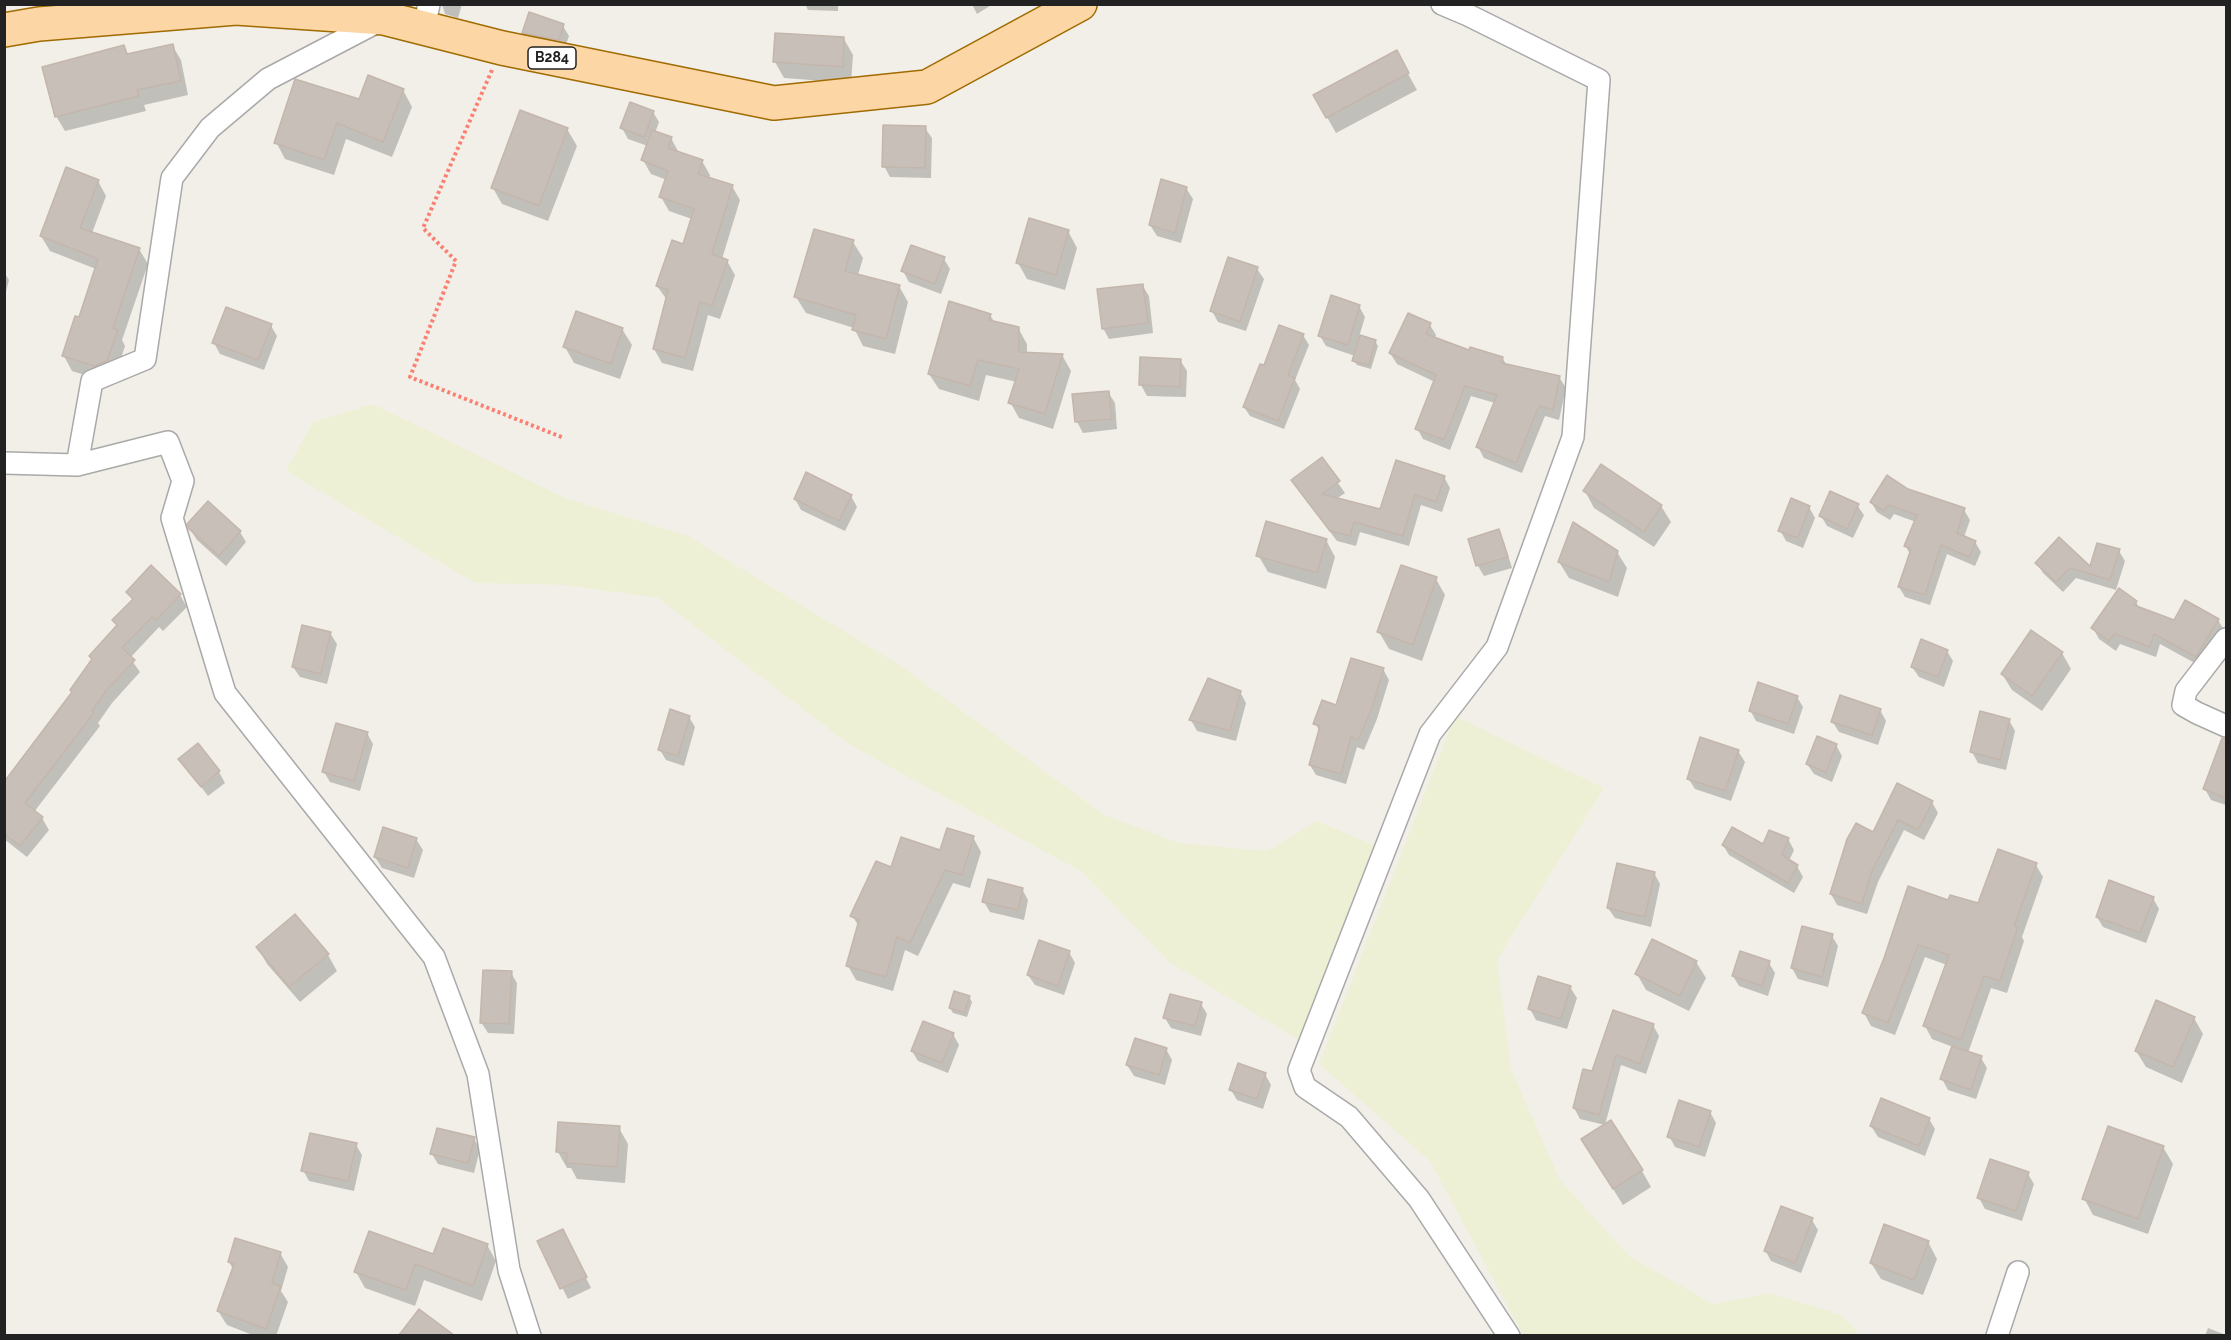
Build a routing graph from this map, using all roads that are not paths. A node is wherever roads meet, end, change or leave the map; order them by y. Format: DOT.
graph roads {
  1 [pos="1080,4"];
  2 [pos="1442,4"];
  3 [pos="286,8"];
  4 [pos="427,16"];
  5 [pos="384,18"];
  6 [pos="4,30"];
  7 [pos="4,463"];
  8 [pos="77,465"];
  9 [pos="2226,639"];
  10 [pos="2226,726"];
  11 [pos="2018,1272"];
  12 [pos="530,1335"];
  13 [pos="1509,1335"];
  14 [pos="1997,1335"];
  1 -- 4 [label="main road, B284"];
  2 -- 13 [label="street"];
  3 -- 5 [label="main road, B284"];
  3 -- 6 [label="main road, B284"];
  4 -- 5 [label="main road, B284"];
  5 -- 8 [label="street"];
  7 -- 8 [label="street"];
  8 -- 12 [label="street"];
  9 -- 10 [label="street"];
  11 -- 14 [label="street"];
}
